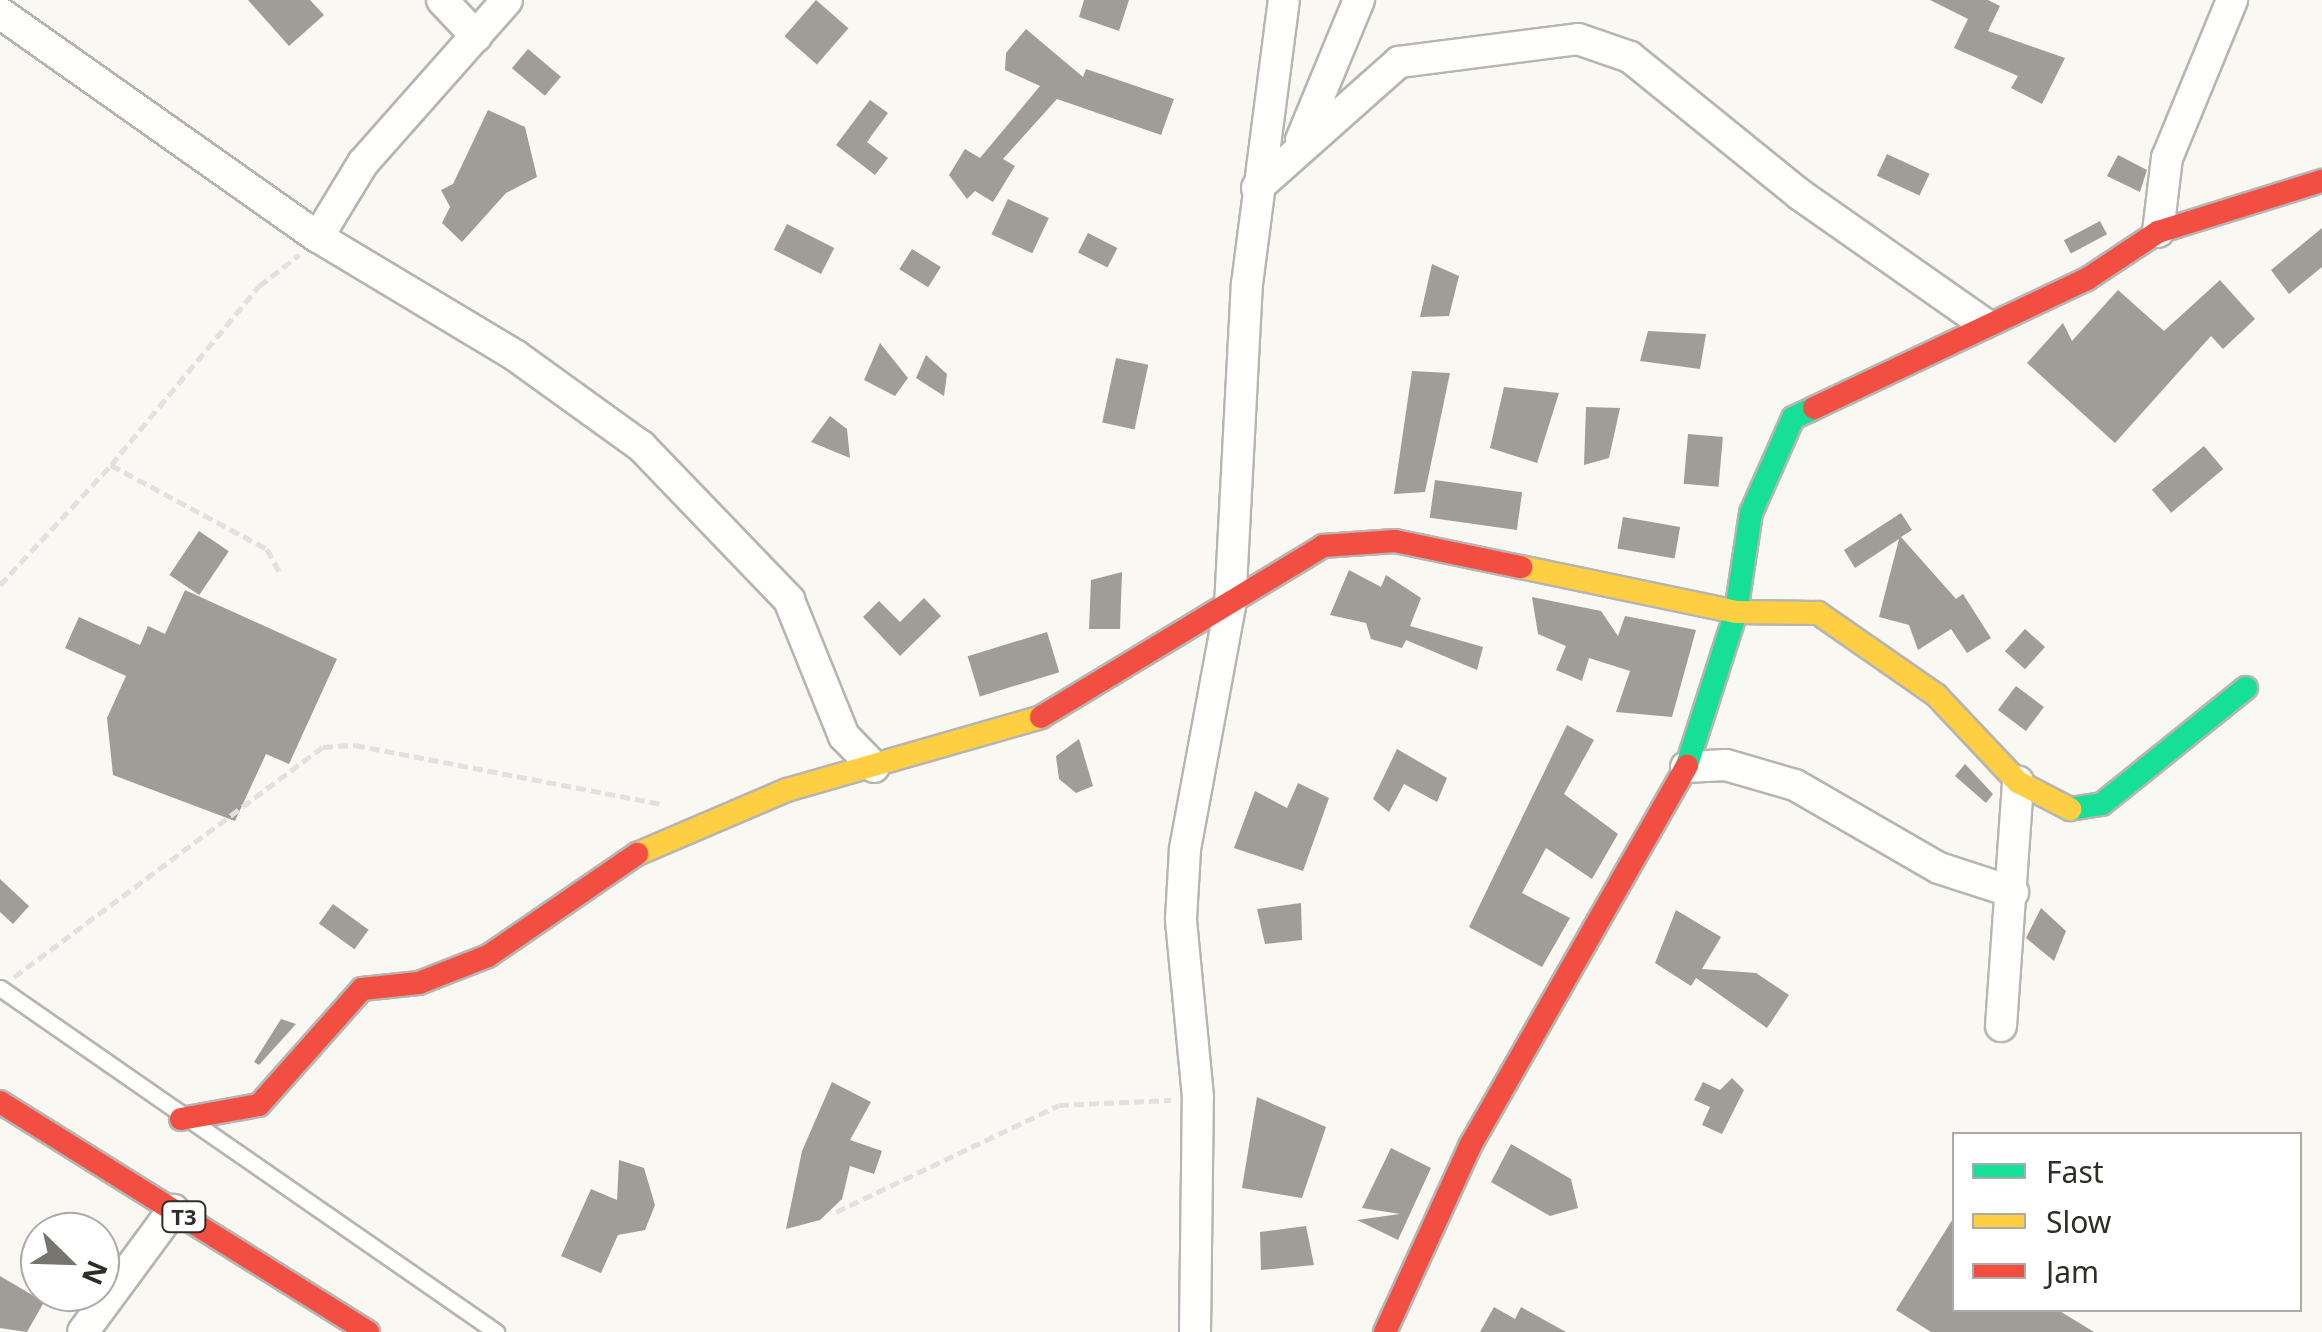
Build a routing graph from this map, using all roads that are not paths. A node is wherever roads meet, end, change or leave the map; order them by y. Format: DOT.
graph roads {
  1 [pos="442,0"];
  2 [pos="507,0"];
  3 [pos="1284,0"];
  4 [pos="1358,0"];
  5 [pos="2232,0"];
  6 [pos="0,13"];
  7 [pos="476,36"];
  8 [pos="1298,148"];
  9 [pos="2322,180"];
  10 [pos="1256,188"];
  11 [pos="2158,232"];
  12 [pos="318,237"];
  13 [pos="1982,322"];
  14 [pos="1230,606"];
  15 [pos="1736,612"];
  16 [pos="2246,688"];
  17 [pos="874,767"];
  18 [pos="1686,767"];
  19 [pos="2018,782"];
  20 [pos="2013,892"];
  21 [pos="0,988"];
  22 [pos="2001,1026"];
  23 [pos="0,1102"];
  24 [pos="180,1119"];
  25 [pos="173,1210"];
  26 [pos="84,1332"];
  27 [pos="368,1332"];
  28 [pos="496,1332"];
  29 [pos="1194,1332"];
  30 [pos="1386,1332"];
  1 -- 7 [label="street"];
  2 -- 7 [label="street"];
  3 -- 10 [label="street"];
  4 -- 8 [label="street"];
  5 -- 11 [label="street"];
  6 -- 12 [label="street"];
  7 -- 12 [label="street"];
  8 -- 10 [label="street"];
  8 -- 13 [label="street"];
  9 -- 11 [label="main road"];
  10 -- 14 [label="street"];
  11 -- 13 [label="main road"];
  12 -- 17 [label="street"];
  13 -- 15 [label="main road"];
  14 -- 15 [label="main road"];
  14 -- 17 [label="main road"];
  14 -- 29 [label="street"];
  15 -- 18 [label="main road"];
  15 -- 19 [label="main road"];
  16 -- 19 [label="main road"];
  17 -- 24 [label="main road"];
  18 -- 20 [label="street"];
  18 -- 30 [label="main road"];
  19 -- 20 [label="street"];
  20 -- 22 [label="street"];
  21 -- 24 [label="lane"];
  23 -- 25 [label="main road, T3"];
  24 -- 28 [label="lane"];
  25 -- 26 [label="street"];
  25 -- 27 [label="main road, T3"];
}
